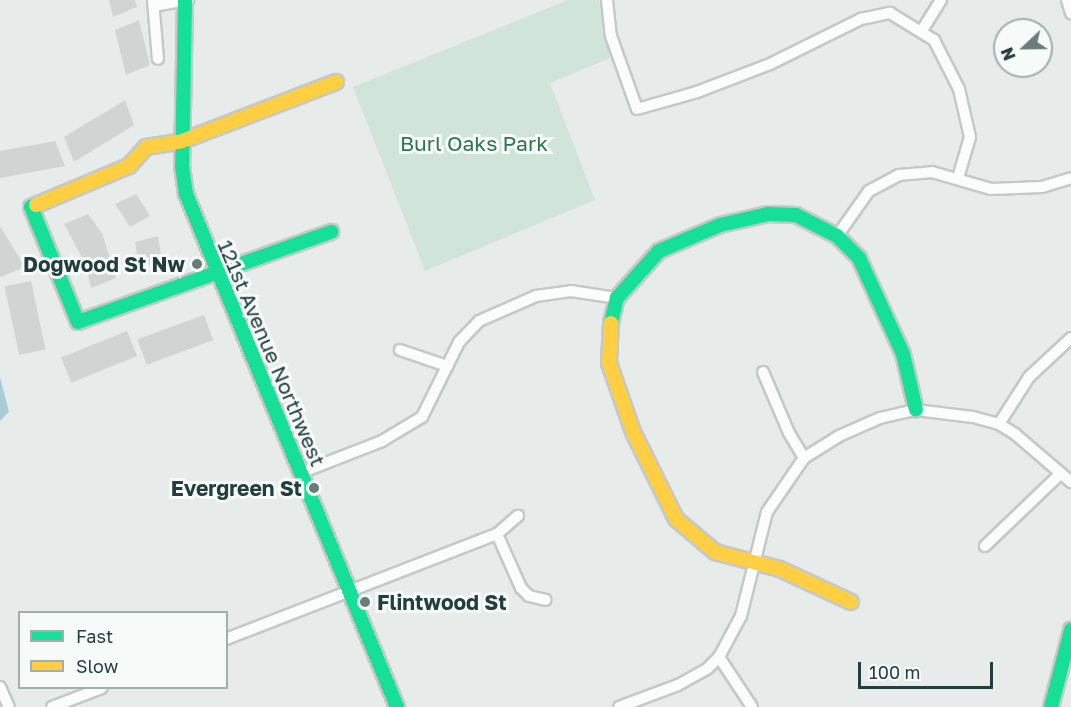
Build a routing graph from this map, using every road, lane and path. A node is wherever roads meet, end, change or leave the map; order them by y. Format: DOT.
graph roads {
  1 [pos="186,0"];
  2 [pos="607,0"];
  3 [pos="941,0"];
  4 [pos="1067,0"];
  5 [pos="154,3"];
  6 [pos="1071,12"];
  7 [pos="921,32"];
  8 [pos="158,59"];
  9 [pos="336,82"];
  10 [pos="182,141"];
  11 [pos="958,178"];
  12 [pos="1071,178"];
  13 [pos="331,232"];
  14 [pos="837,236"];
  15 [pos="216,276"];
  16 [pos="617,298"];
  17 [pos="1071,338"];
  18 [pos="400,350"];
  19 [pos="447,366"];
  20 [pos="763,372"];
  21 [pos="916,410"];
  22 [pos="999,424"];
  23 [pos="804,458"];
  24 [pos="300,473"];
  25 [pos="1061,473"];
  26 [pos="1071,482"];
  27 [pos="518,516"];
  28 [pos="496,534"];
  29 [pos="985,546"];
  30 [pos="752,563"];
  31 [pos="349,591"];
  32 [pos="546,600"];
  33 [pos="851,602"];
  34 [pos="1071,632"];
  35 [pos="228,638"];
  36 [pos="719,657"];
  37 [pos="0,687"];
  38 [pos="99,689"];
  39 [pos="79,702"];
  40 [pos="9,707"];
  41 [pos="52,707"];
  42 [pos="397,707"];
  43 [pos="619,707"];
  44 [pos="752,707"];
  45 [pos="1051,707"];
  1 -- 5 [label="street"];
  1 -- 10 [label="street, 121st Avenue Northwest"];
  2 -- 7 [label="street"];
  3 -- 7 [label="street"];
  4 -- 6 [label="street"];
  5 -- 8 [label="street"];
  7 -- 11 [label="street"];
  9 -- 10 [label="street"];
  10 -- 15 [label="street, 121st Avenue Northwest"];
  10 -- 15 [label="street"];
  11 -- 12 [label="street"];
  11 -- 14 [label="street"];
  13 -- 15 [label="street"];
  14 -- 16 [label="street"];
  14 -- 21 [label="street"];
  15 -- 24 [label="street, 121st Avenue Northwest"];
  16 -- 19 [label="street"];
  16 -- 30 [label="street"];
  17 -- 22 [label="street"];
  18 -- 19 [label="street"];
  19 -- 24 [label="street"];
  20 -- 23 [label="street"];
  21 -- 22 [label="street"];
  21 -- 23 [label="street"];
  22 -- 25 [label="street"];
  23 -- 30 [label="street"];
  24 -- 31 [label="street, 121st Avenue Northwest"];
  25 -- 26 [label="street"];
  25 -- 29 [label="street"];
  27 -- 28 [label="street"];
  28 -- 31 [label="street"];
  28 -- 32 [label="street"];
  30 -- 33 [label="street"];
  30 -- 36 [label="street"];
  31 -- 35 [label="street"];
  31 -- 42 [label="street, 121st Avenue Northwest"];
  34 -- 45 [label="street"];
  36 -- 43 [label="street"];
  36 -- 44 [label="street"];
  37 -- 40 [label="street"];
  38 -- 39 [label="street"];
  39 -- 41 [label="street"];
}
